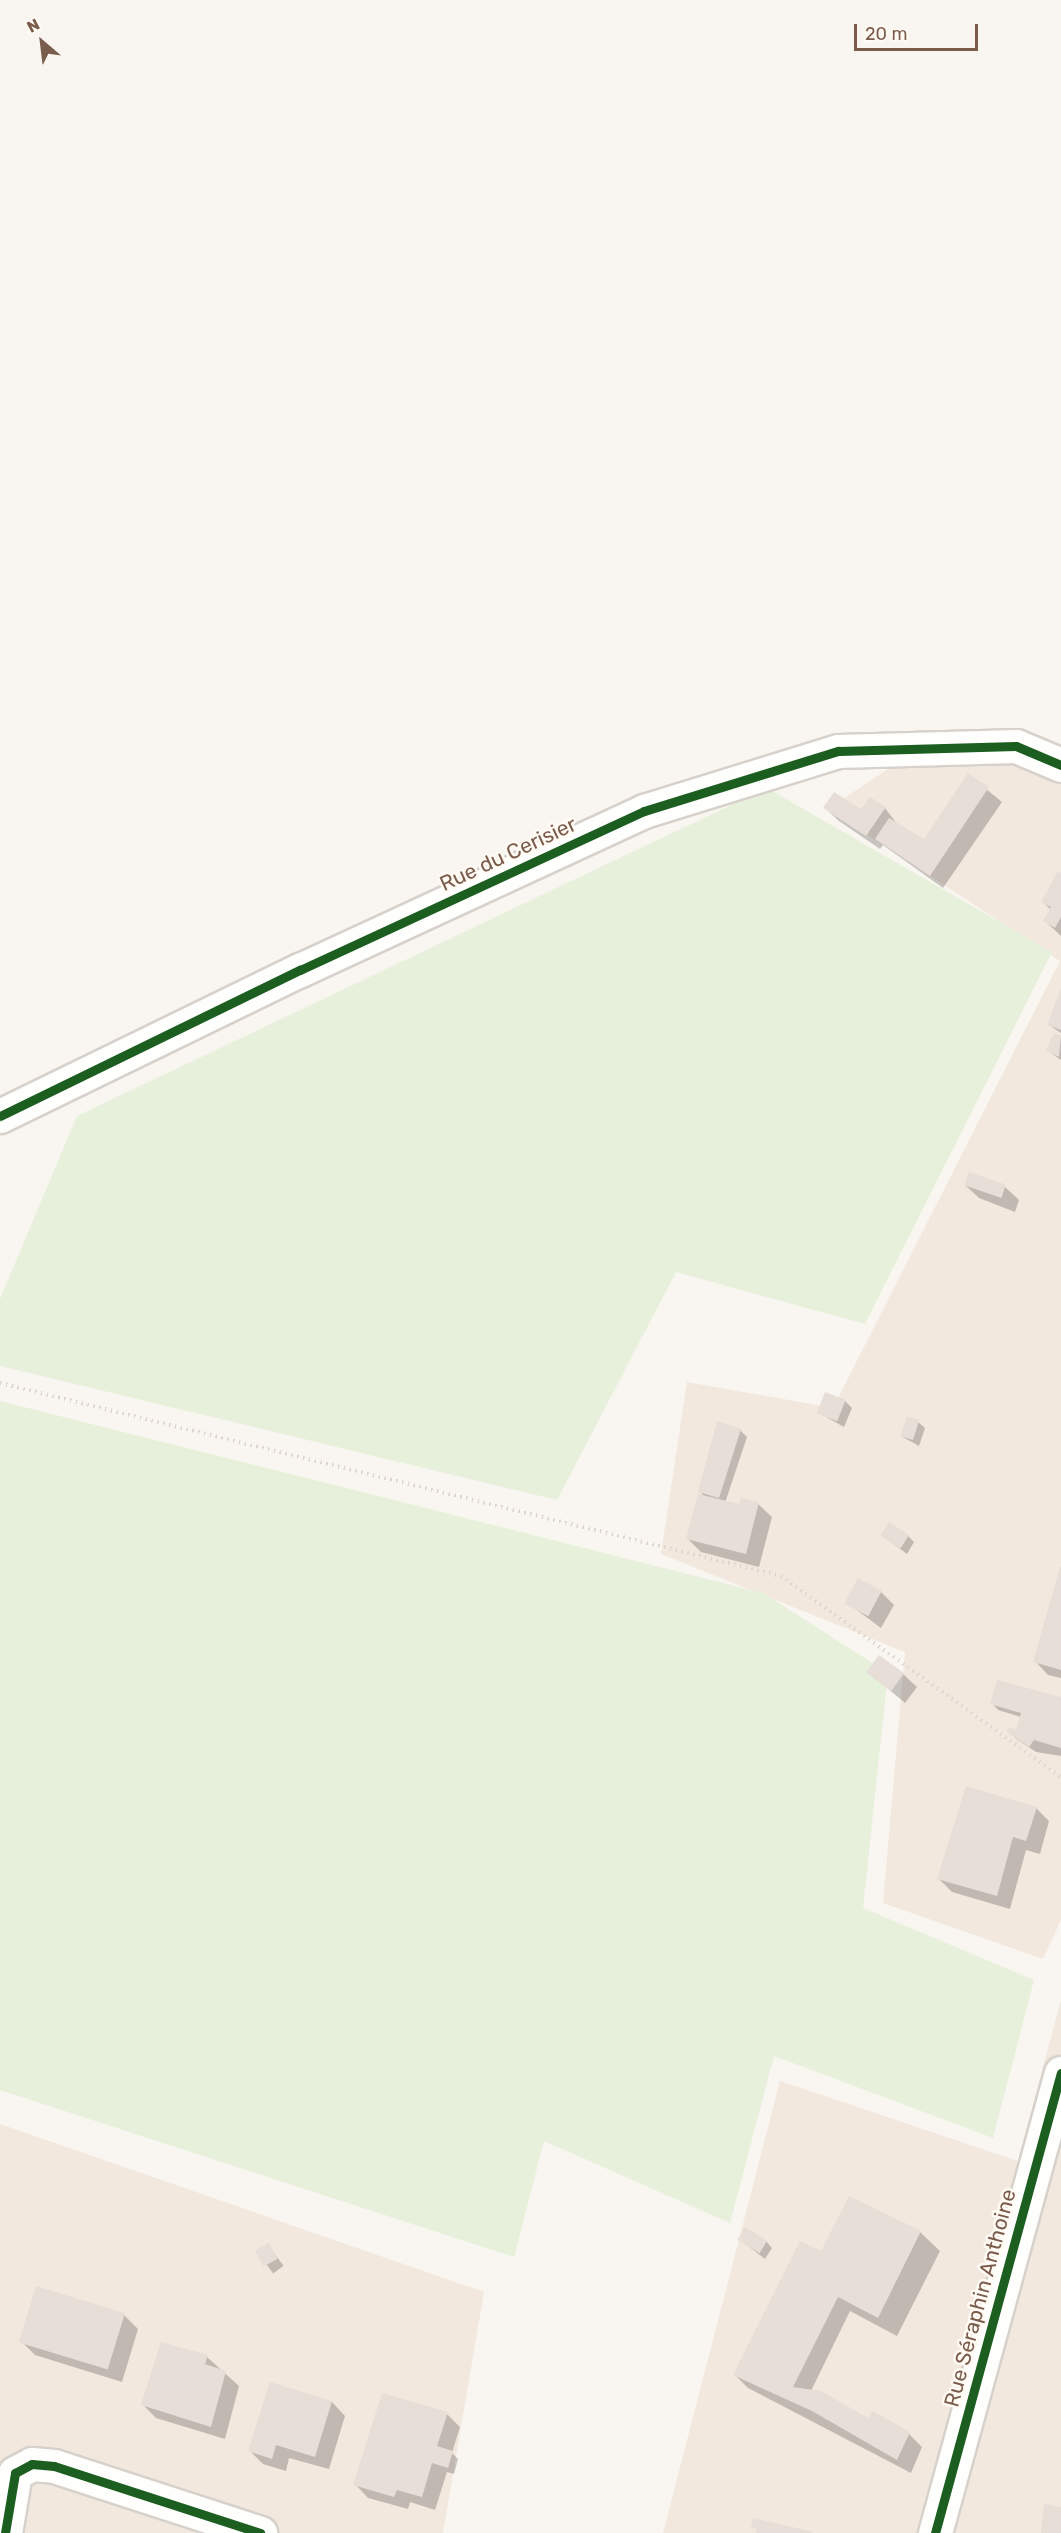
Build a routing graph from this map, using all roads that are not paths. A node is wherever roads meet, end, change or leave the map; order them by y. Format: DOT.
graph roads {
  1 [pos="1061,765"];
  2 [pos="0,1116"];
  3 [pos="1061,2073"];
  4 [pos="5,2533"];
  5 [pos="260,2533"];
  6 [pos="935,2533"];
  1 -- 2 [label="street, Rue du Cerisier"];
  3 -- 6 [label="street, Rue Séraphin Anthoine"];
  4 -- 5 [label="street"];
}
